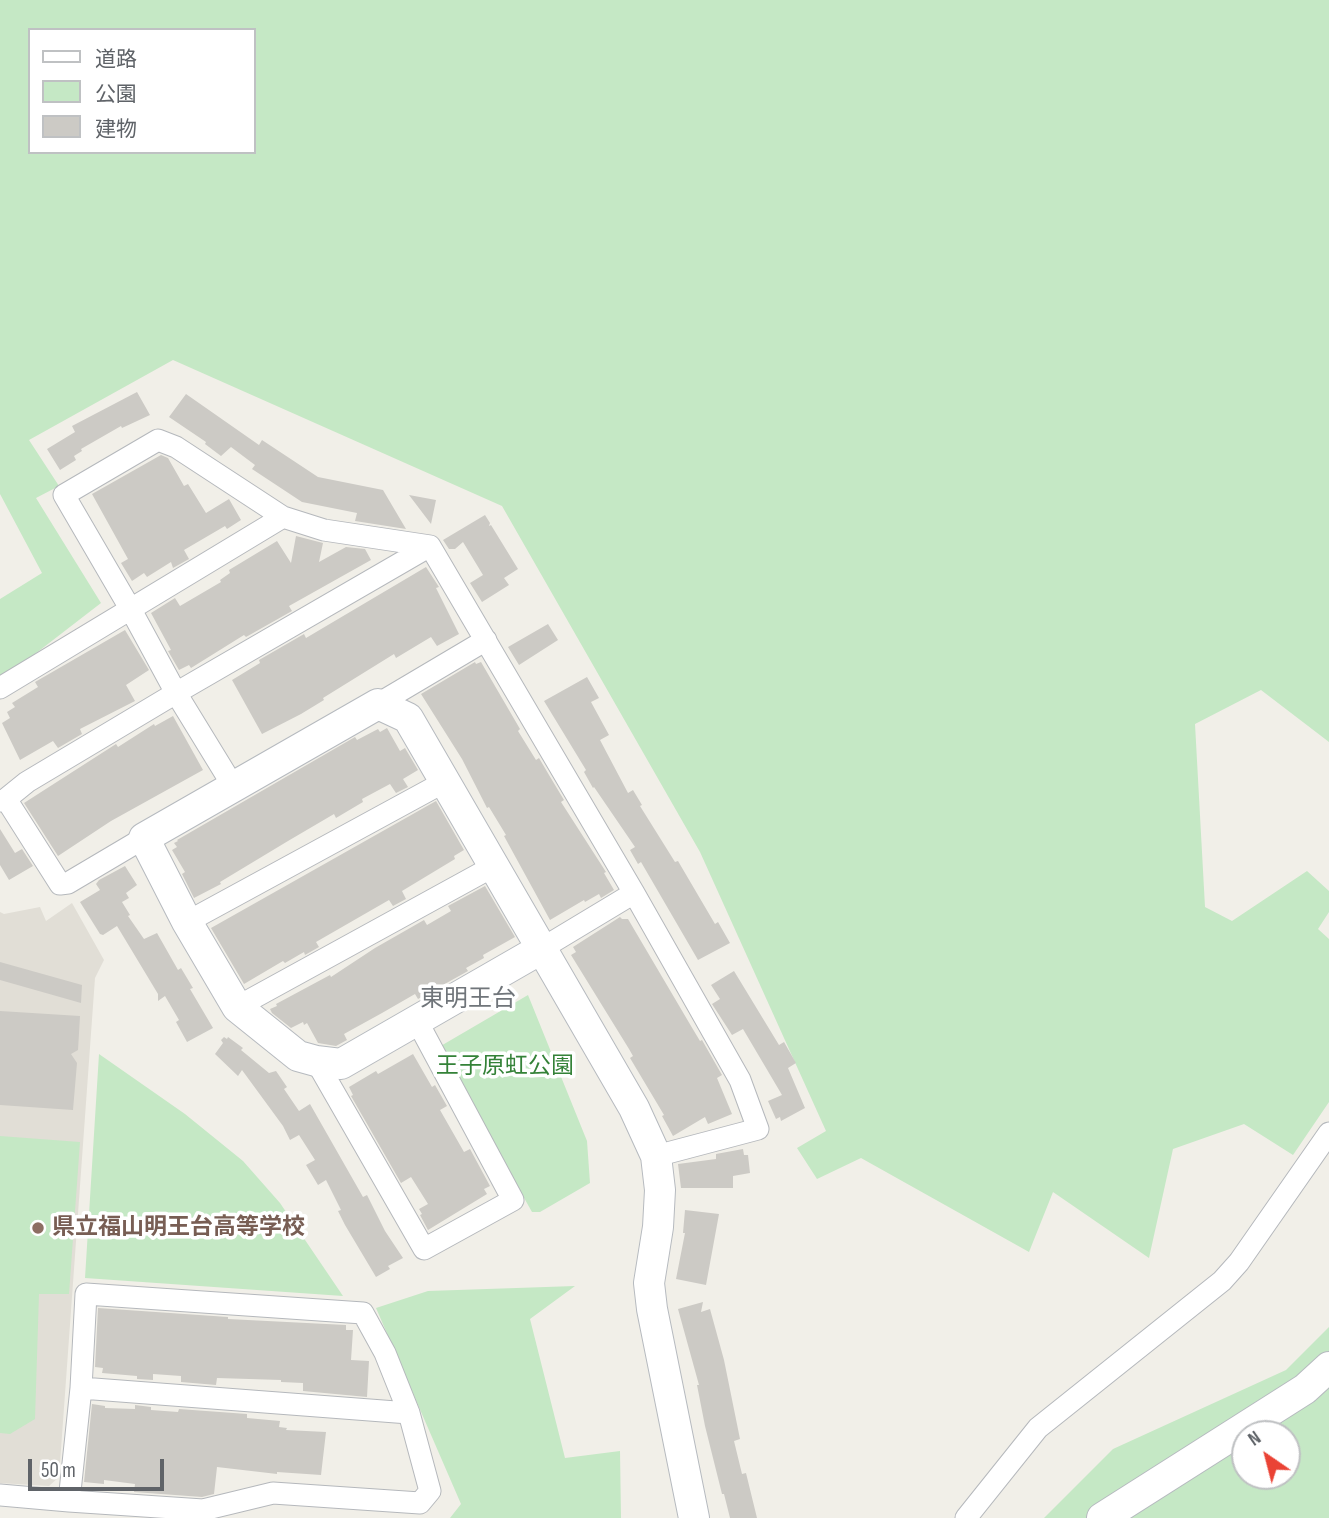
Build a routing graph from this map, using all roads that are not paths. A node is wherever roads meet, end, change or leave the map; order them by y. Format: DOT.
graph roads {
  1 [pos="283,517"];
  2 [pos="430,547"];
  3 [pos="131,610"];
  4 [pos="486,640"];
  5 [pos="0,688"];
  6 [pos="176,693"];
  7 [pos="378,704"];
  8 [pos="446,781"];
  9 [pos="233,786"];
  10 [pos="3,800"];
  11 [pos="144,838"];
  12 [pos="494,866"];
  13 [pos="634,893"];
  14 [pos="187,922"];
  15 [pos="541,948"];
  16 [pos="237,1007"];
  17 [pos="417,1021"];
  18 [pos="316,1061"];
  19 [pos="1329,1133"];
  20 [pos="656,1156"];
  21 [pos="1329,1367"];
  22 [pos="81,1388"];
  23 [pos="409,1413"];
  24 [pos="0,1496"];
  25 [pos="69,1501"];
  26 [pos="198,1514"];
  27 [pos="694,1518"];
  28 [pos="966,1518"];
  29 [pos="1102,1518"];
  1 -- 2 [label="street"];
  1 -- 3 [label="street"];
  1 -- 3 [label="street"];
  2 -- 4 [label="street"];
  2 -- 6 [label="street"];
  3 -- 5 [label="street"];
  3 -- 6 [label="street"];
  4 -- 7 [label="street"];
  4 -- 13 [label="street"];
  6 -- 9 [label="street"];
  6 -- 10 [label="street"];
  7 -- 8 [label="street"];
  7 -- 9 [label="street"];
  8 -- 12 [label="street"];
  8 -- 14 [label="street"];
  9 -- 11 [label="street"];
  10 -- 11 [label="street"];
  11 -- 14 [label="street"];
  12 -- 15 [label="street"];
  12 -- 16 [label="street"];
  13 -- 15 [label="street"];
  13 -- 20 [label="street"];
  14 -- 16 [label="street"];
  15 -- 17 [label="street"];
  15 -- 20 [label="street"];
  16 -- 18 [label="street"];
  17 -- 18 [label="street"];
  17 -- 18 [label="street"];
  19 -- 28 [label="street"];
  20 -- 27 [label="street"];
  21 -- 29 [label="street"];
  22 -- 23 [label="street"];
  22 -- 23 [label="street"];
  22 -- 25 [label="street"];
  23 -- 26 [label="street"];
  24 -- 25 [label="street"];
  25 -- 26 [label="street"];
}
